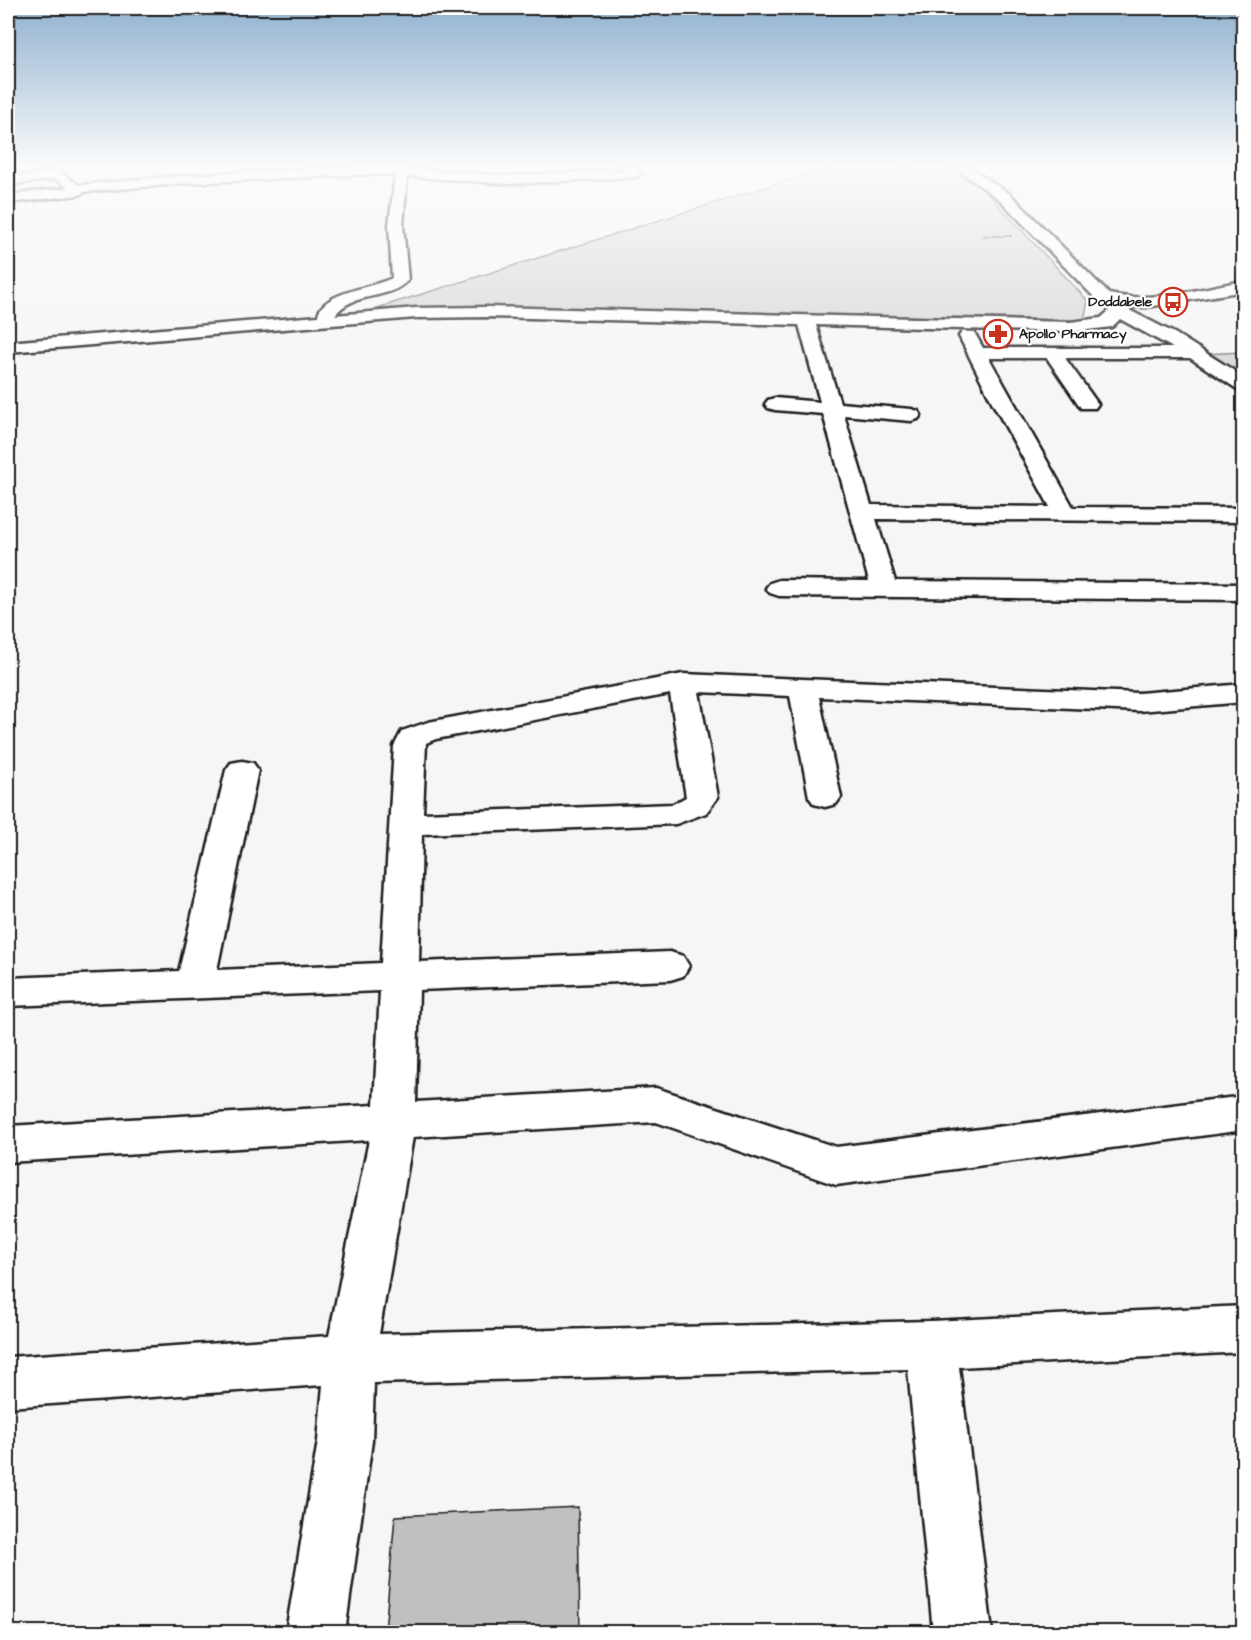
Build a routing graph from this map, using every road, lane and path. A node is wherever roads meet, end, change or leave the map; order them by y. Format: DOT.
graph roads {
  1 [pos="397,243"];
  2 [pos="1051,243"];
  3 [pos="1244,286"];
  4 [pos="1114,305"];
  5 [pos="806,320"];
  6 [pos="327,321"];
  7 [pos="962,324"];
  8 [pos="8,347"];
  9 [pos="976,353"];
  10 [pos="1193,353"];
  11 [pos="1053,354"];
  12 [pos="1244,385"];
  13 [pos="775,404"];
  14 [pos="1088,404"];
  15 [pos="832,408"];
  16 [pos="911,415"];
  17 [pos="862,512"];
  18 [pos="1065,513"];
  19 [pos="1244,515"];
  20 [pos="779,588"];
  21 [pos="884,588"];
  22 [pos="1244,592"];
  23 [pos="683,683"];
  24 [pos="803,688"];
  25 [pos="1244,693"];
  26 [pos="242,770"];
  27 [pos="825,797"];
  28 [pos="406,825"];
  29 [pos="670,966"];
  30 [pos="400,976"];
  31 [pos="195,984"];
  32 [pos="8,992"];
  33 [pos="1244,1113"];
  34 [pos="394,1121"];
  35 [pos="8,1144"];
  36 [pos="1244,1329"];
  37 [pos="931,1346"];
  38 [pos="350,1359"];
  39 [pos="8,1382"];
  40 [pos="315,1632"];
  41 [pos="963,1632"];
  1 -- 6 [label="street"];
  2 -- 4 [label="street"];
  3 -- 4 [label="street"];
  4 -- 7 [label="street"];
  4 -- 10 [label="street"];
  5 -- 6 [label="street"];
  5 -- 7 [label="street"];
  5 -- 15 [label="street"];
  6 -- 8 [label="street"];
  7 -- 9 [label="street"];
  9 -- 11 [label="street"];
  9 -- 18 [label="street"];
  10 -- 11 [label="street"];
  10 -- 12 [label="street"];
  11 -- 14 [label="street"];
  13 -- 15 [label="street"];
  15 -- 16 [label="street"];
  15 -- 17 [label="street"];
  17 -- 18 [label="street"];
  17 -- 21 [label="street"];
  18 -- 19 [label="street"];
  20 -- 21 [label="street"];
  21 -- 22 [label="street"];
  23 -- 24 [label="street"];
  23 -- 28 [label="street"];
  23 -- 28 [label="street"];
  24 -- 25 [label="street"];
  24 -- 27 [label="street"];
  26 -- 31 [label="street"];
  28 -- 30 [label="street"];
  29 -- 30 [label="street"];
  30 -- 31 [label="street"];
  30 -- 34 [label="street"];
  31 -- 32 [label="street"];
  33 -- 34 [label="street"];
  34 -- 35 [label="street"];
  34 -- 38 [label="street"];
  36 -- 37 [label="street"];
  37 -- 38 [label="street"];
  37 -- 41 [label="street"];
  38 -- 39 [label="street"];
  38 -- 40 [label="street"];
}
